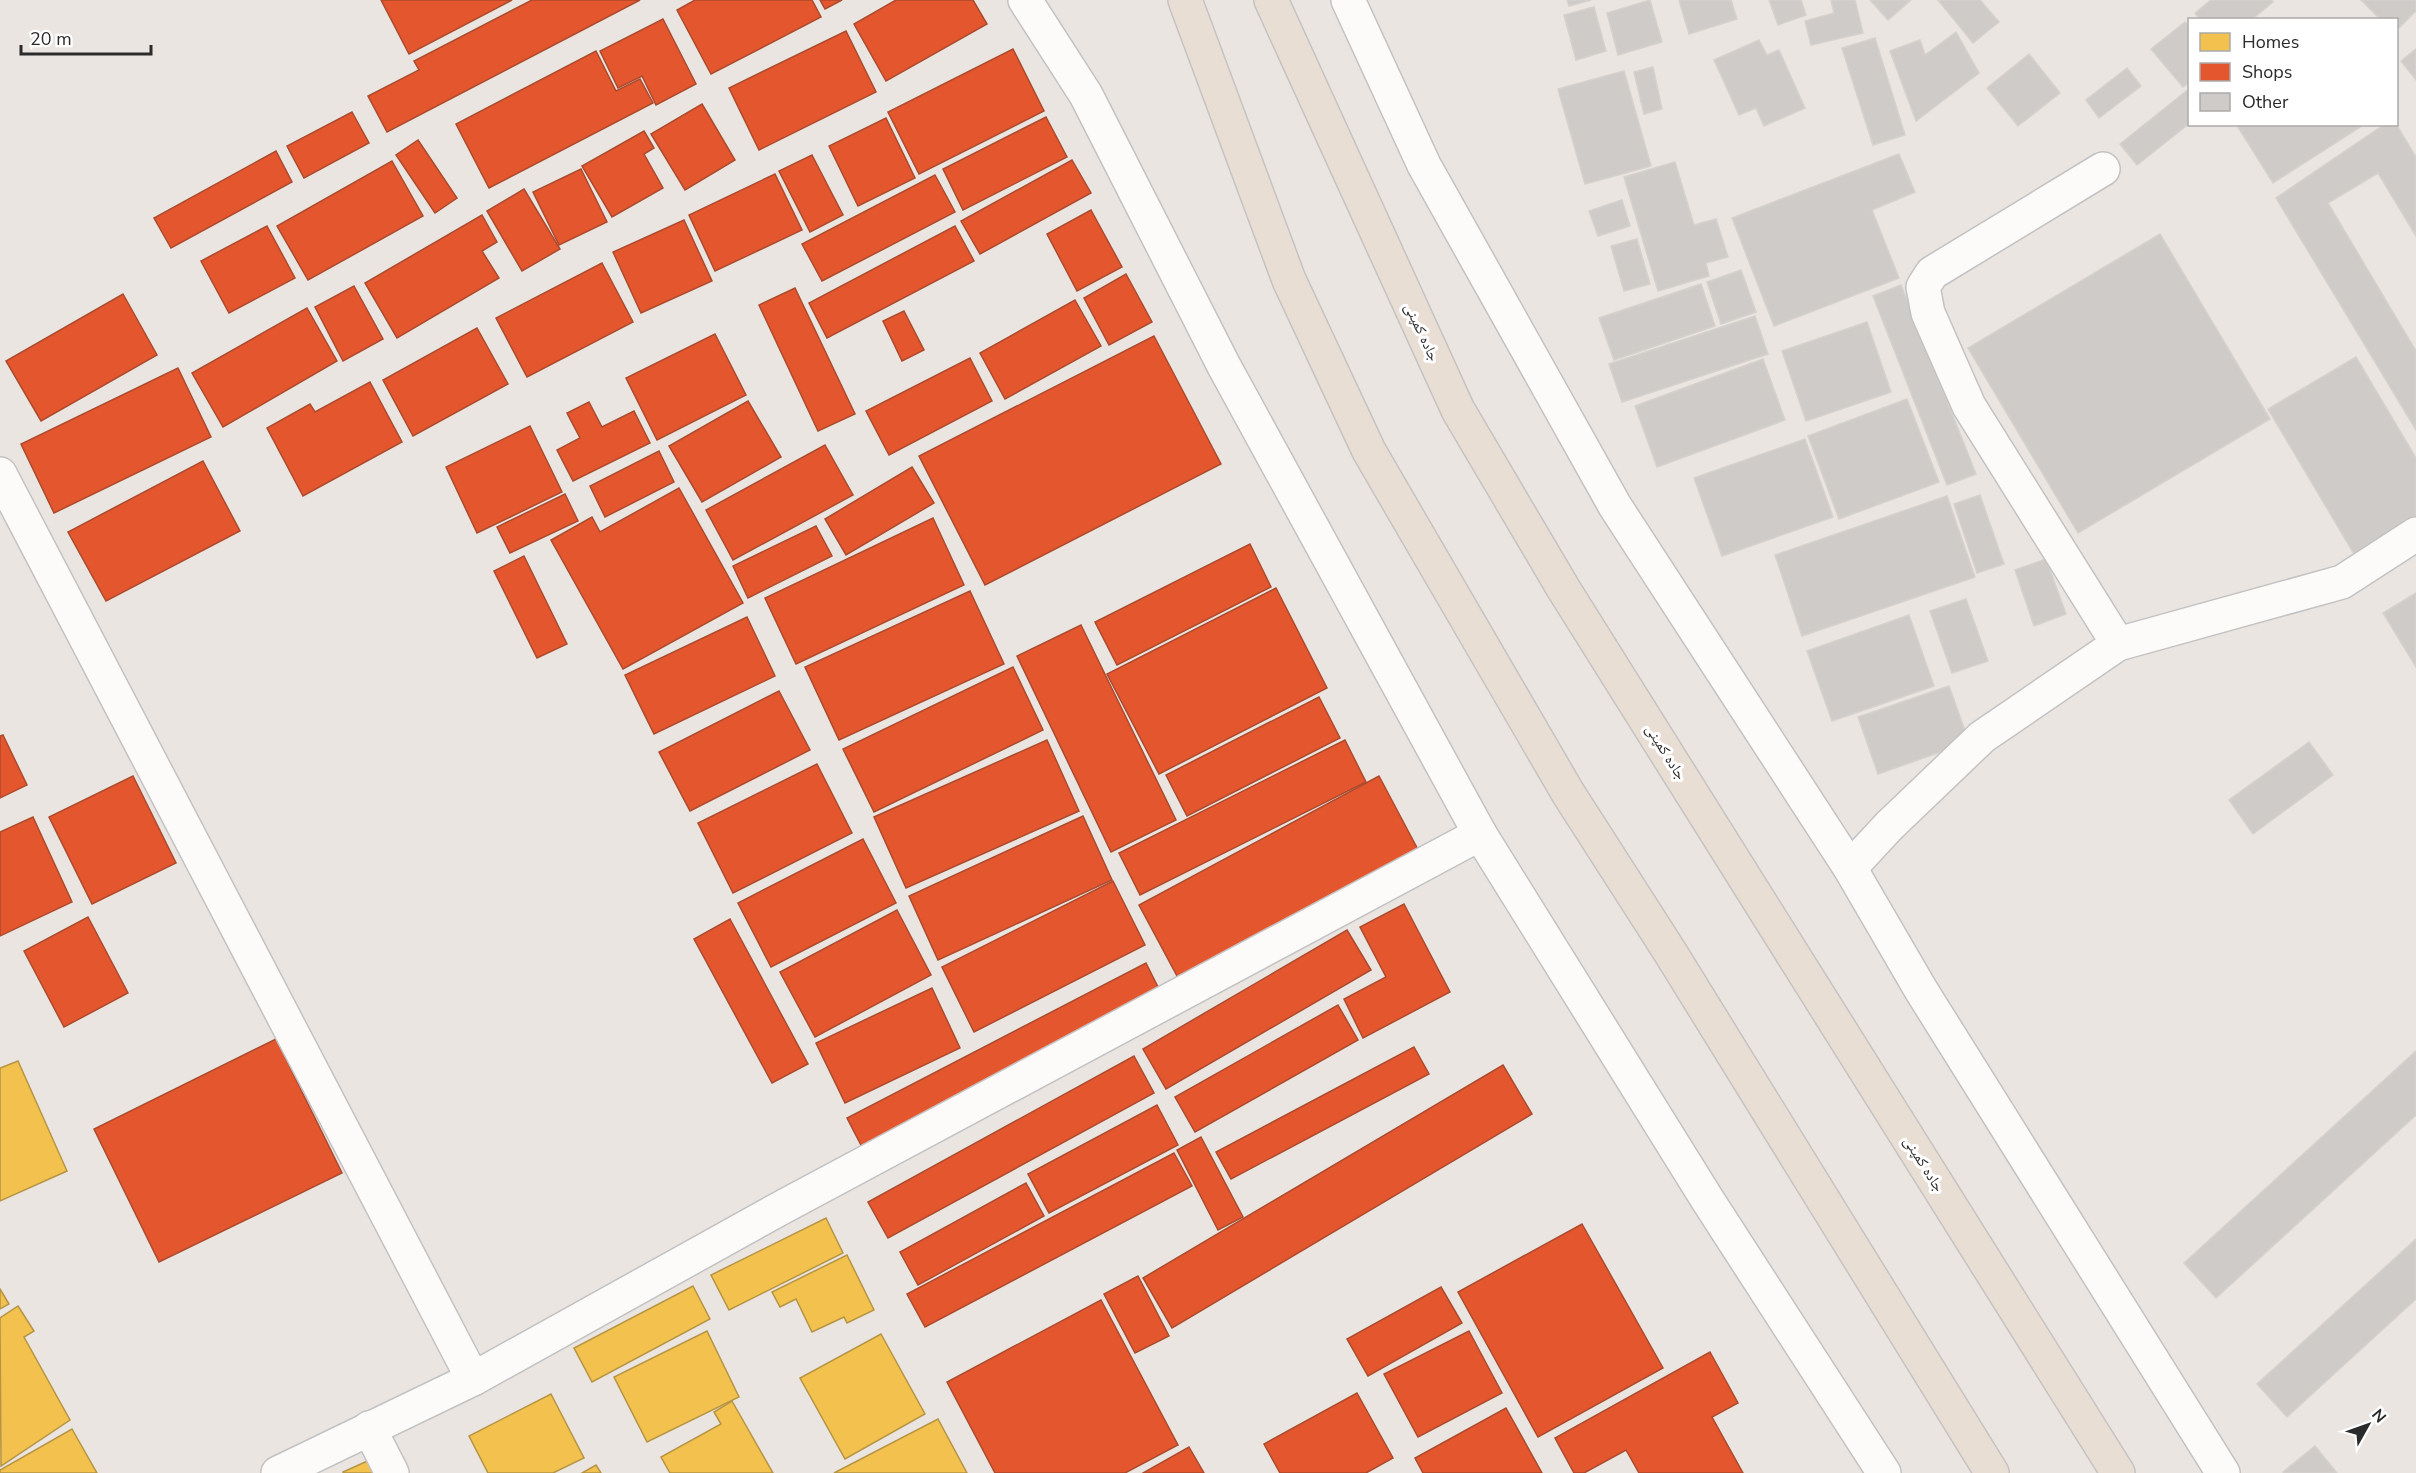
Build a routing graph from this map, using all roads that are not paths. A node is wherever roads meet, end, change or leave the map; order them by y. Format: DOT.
graph roads {
  1 [pos="1025,0"];
  2 [pos="1185,0"];
  3 [pos="1271,0"];
  4 [pos="1348,0"];
  5 [pos="2103,169"];
  6 [pos="0,474"];
  7 [pos="2416,534"];
  8 [pos="2118,644"];
  9 [pos="1480,834"];
  10 [pos="1850,868"];
  11 [pos="473,1379"];
  12 [pos="369,1428"];
  13 [pos="278,1473"];
  14 [pos="392,1473"];
  15 [pos="1884,1473"];
  16 [pos="1992,1473"];
  17 [pos="2118,1473"];
  18 [pos="2223,1473"];
  1 -- 9 [label="street"];
  2 -- 16 [label="highway"];
  3 -- 17 [label="highway, جاده کمپنی"];
  4 -- 10 [label="street"];
  5 -- 8 [label="street"];
  6 -- 11 [label="street"];
  7 -- 8 [label="street"];
  8 -- 10 [label="street"];
  9 -- 11 [label="street"];
  9 -- 15 [label="street"];
  10 -- 18 [label="street"];
  11 -- 12 [label="street"];
  12 -- 13 [label="street"];
  12 -- 14 [label="street"];
}
